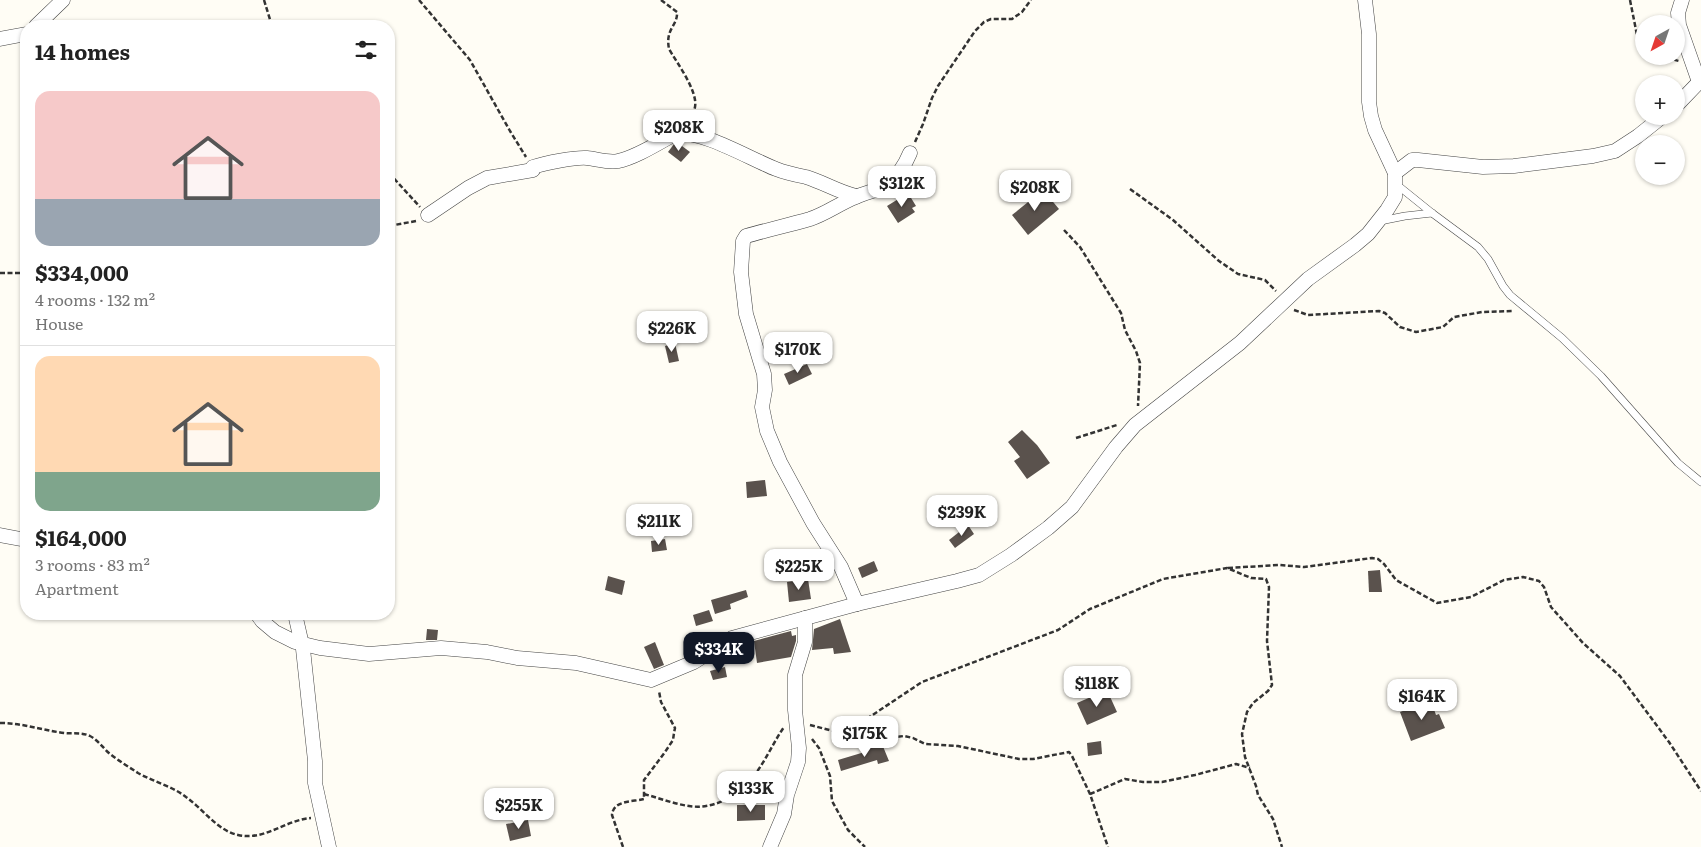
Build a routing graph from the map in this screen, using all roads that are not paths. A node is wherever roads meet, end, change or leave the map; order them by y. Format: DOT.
graph roads {
  1 [pos="63,0"];
  2 [pos="1365,0"];
  3 [pos="1682,0"];
  4 [pos="42,20"];
  5 [pos="20,35"];
  6 [pos="0,39"];
  7 [pos="1700,81"];
  8 [pos="1685,97"];
  9 [pos="1652,125"];
  10 [pos="910,152"];
  11 [pos="1396,178"];
  12 [pos="856,196"];
  13 [pos="1432,213"];
  14 [pos="428,215"];
  15 [pos="1378,222"];
  16 [pos="1701,482"];
  17 [pos="0,535"];
  18 [pos="20,539"];
  19 [pos="857,604"];
  20 [pos="805,618"];
  21 [pos="261,620"];
  22 [pos="296,620"];
  23 [pos="302,642"];
  24 [pos="329,847"];
  25 [pos="770,847"];
  1 -- 4 [label="street"];
  2 -- 11 [label="street"];
  3 -- 7 [label="street"];
  5 -- 6 [label="street"];
  7 -- 8 [label="street"];
  9 -- 11 [label="street"];
  10 -- 12 [label="street"];
  11 -- 13 [label="lane"];
  11 -- 15 [label="street"];
  12 -- 14 [label="street"];
  12 -- 19 [label="street"];
  13 -- 15 [label="lane"];
  13 -- 16 [label="lane"];
  15 -- 19 [label="street"];
  17 -- 18 [label="street"];
  19 -- 20 [label="street"];
  20 -- 23 [label="street"];
  20 -- 25 [label="street"];
  21 -- 23 [label="street"];
  22 -- 23 [label="street"];
  23 -- 24 [label="street"];
}
